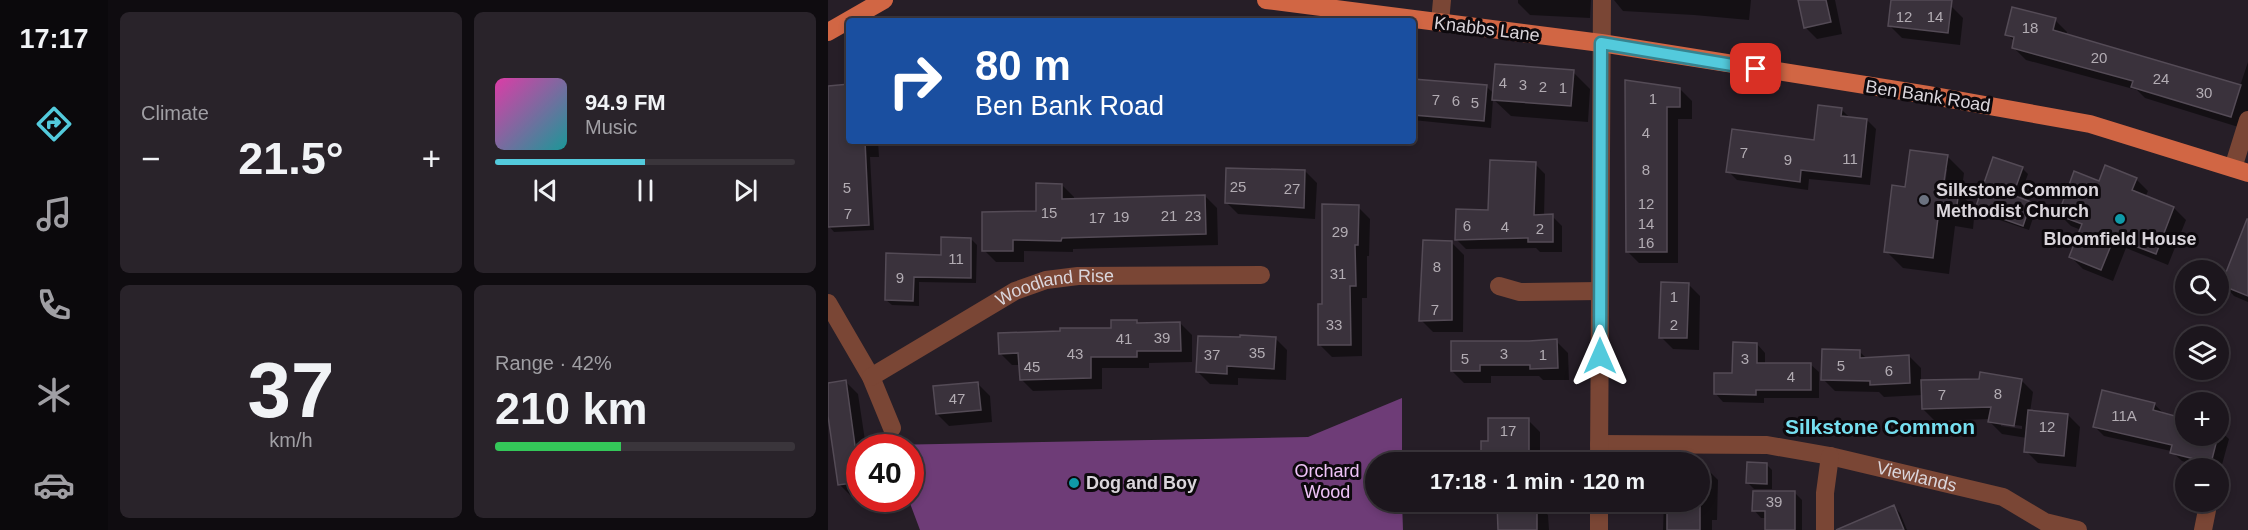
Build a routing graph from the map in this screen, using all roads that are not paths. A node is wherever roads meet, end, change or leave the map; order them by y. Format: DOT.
graph roads {
  1 [pos="884,0"];
  2 [pos="1266,0"];
  3 [pos="1442,0"];
  4 [pos="1602,0"];
  5 [pos="852,18"];
  6 [pos="1408,18"];
  7 [pos="1416,19"];
  8 [pos="846,22"];
  9 [pos="1440,22"];
  10 [pos="828,32"];
  11 [pos="1601,43"];
  12 [pos="2248,120"];
  13 [pos="2240,170"];
  14 [pos="1261,275"];
  15 [pos="1499,286"];
  16 [pos="1600,291"];
  17 [pos="828,303"];
  18 [pos="872,377"];
  19 [pos="892,428"];
  20 [pos="1599,452"];
  21 [pos="1620,452"];
  22 [pos="1830,456"];
  23 [pos="1599,512"];
  24 [pos="2207,512"];
  25 [pos="1599,530"];
  26 [pos="1825,530"];
  27 [pos="2078,530"];
  28 [pos="2203,530"];
  1 -- 5 [label="main road"];
  2 -- 6 [label="main road, Knabbs Lane"];
  3 -- 9 [label="street"];
  4 -- 11 [label="street"];
  7 -- 9 [label="main road, Knabbs Lane"];
  8 -- 10 [label="main road"];
  9 -- 11 [label="main road, Knabbs Lane"];
  11 -- 13 [label="main road, Ben Bank Road"];
  11 -- 16 [label="street"];
  12 -- 13 [label="street"];
  14 -- 18 [label="street, Woodland Rise"];
  15 -- 16 [label="street"];
  16 -- 20 [label="street"];
  17 -- 18 [label="street"];
  18 -- 19 [label="street"];
  21 -- 22 [label="street, Viewlands"];
  22 -- 26 [label="street"];
  22 -- 27 [label="street, Viewlands"];
  23 -- 25 [label="street"];
  24 -- 28 [label="street"];
}
